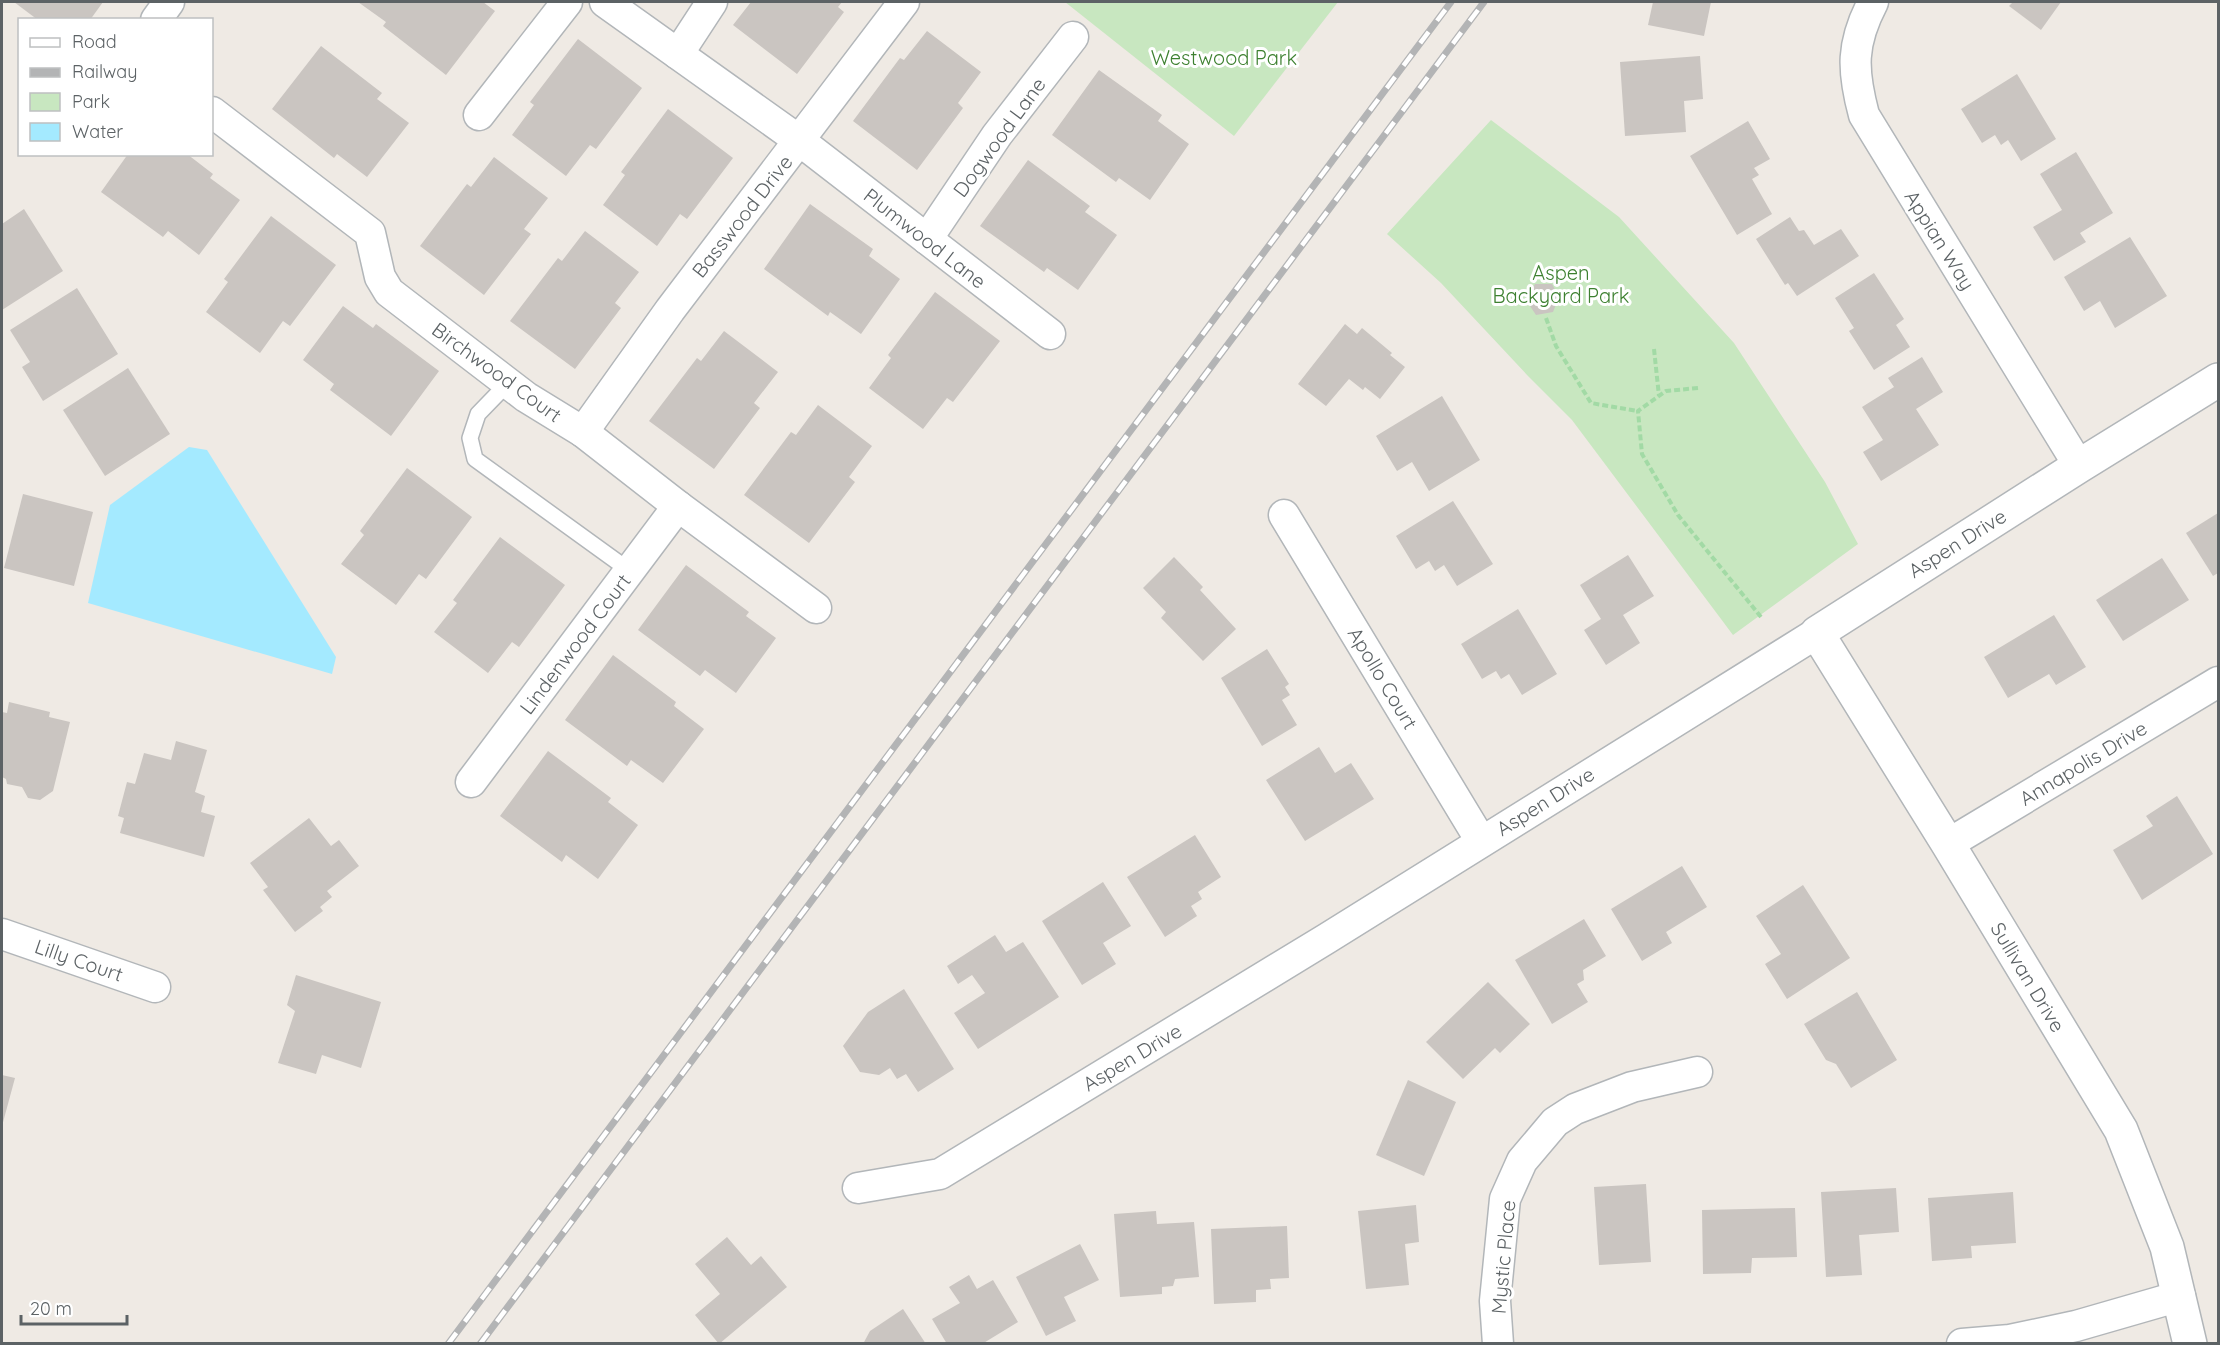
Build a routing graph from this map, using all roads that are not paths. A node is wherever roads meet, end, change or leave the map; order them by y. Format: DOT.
graph roads {
  1 [pos="169,2"];
  2 [pos="567,2"];
  3 [pos="605,2"];
  4 [pos="712,2"];
  5 [pos="904,2"];
  6 [pos="1873,2"];
  7 [pos="157,18"];
  8 [pos="1073,37"];
  9 [pos="678,54"];
  10 [pos="213,113"];
  11 [pos="479,115"];
  12 [pos="800,141"];
  13 [pos="927,239"];
  14 [pos="1050,334"];
  15 [pos="2218,380"];
  16 [pos="508,383"];
  17 [pos="584,432"];
  18 [pos="2079,466"];
  19 [pos="678,506"];
  20 [pos="1284,515"];
  21 [pos="630,571"];
  22 [pos="816,608"];
  23 [pos="1816,633"];
  24 [pos="2218,682"];
  25 [pos="471,782"];
  26 [pos="1481,841"];
  27 [pos="1948,844"];
  28 [pos="2,934"];
  29 [pos="155,987"];
  30 [pos="1697,1072"];
  31 [pos="858,1188"];
  32 [pos="2180,1296"];
  33 [pos="1498,1344"];
  34 [pos="1962,1344"];
  35 [pos="2190,1344"];
  1 -- 7 [label="street"];
  2 -- 11 [label="street"];
  3 -- 9 [label="street, Plumwood Lane"];
  4 -- 9 [label="street"];
  5 -- 12 [label="street, Basswood Drive"];
  6 -- 18 [label="street, Appian Way"];
  8 -- 13 [label="street, Dogwood Lane"];
  9 -- 12 [label="street, Plumwood Lane"];
  10 -- 16 [label="street, Birchwood Court"];
  12 -- 13 [label="street, Plumwood Lane"];
  12 -- 17 [label="street, Basswood Drive"];
  13 -- 14 [label="street, Plumwood Lane"];
  15 -- 18 [label="street, Aspen Drive"];
  16 -- 17 [label="street, Birchwood Court"];
  16 -- 21 [label="lane"];
  17 -- 19 [label="street, Birchwood Court"];
  18 -- 23 [label="street, Aspen Drive"];
  19 -- 21 [label="street, Lindenwood Court"];
  19 -- 22 [label="street, Birchwood Court"];
  20 -- 26 [label="street, Apollo Court"];
  21 -- 25 [label="street, Lindenwood Court"];
  23 -- 26 [label="street, Aspen Drive"];
  23 -- 27 [label="street, Sullivan Drive"];
  24 -- 27 [label="street, Annapolis Drive"];
  26 -- 31 [label="street, Aspen Drive"];
  27 -- 32 [label="street, Sullivan Drive"];
  28 -- 29 [label="street, Lilly Court"];
  30 -- 33 [label="street, Mystic Place"];
  32 -- 34 [label="street"];
  32 -- 35 [label="street, Sullivan Drive"];
}
